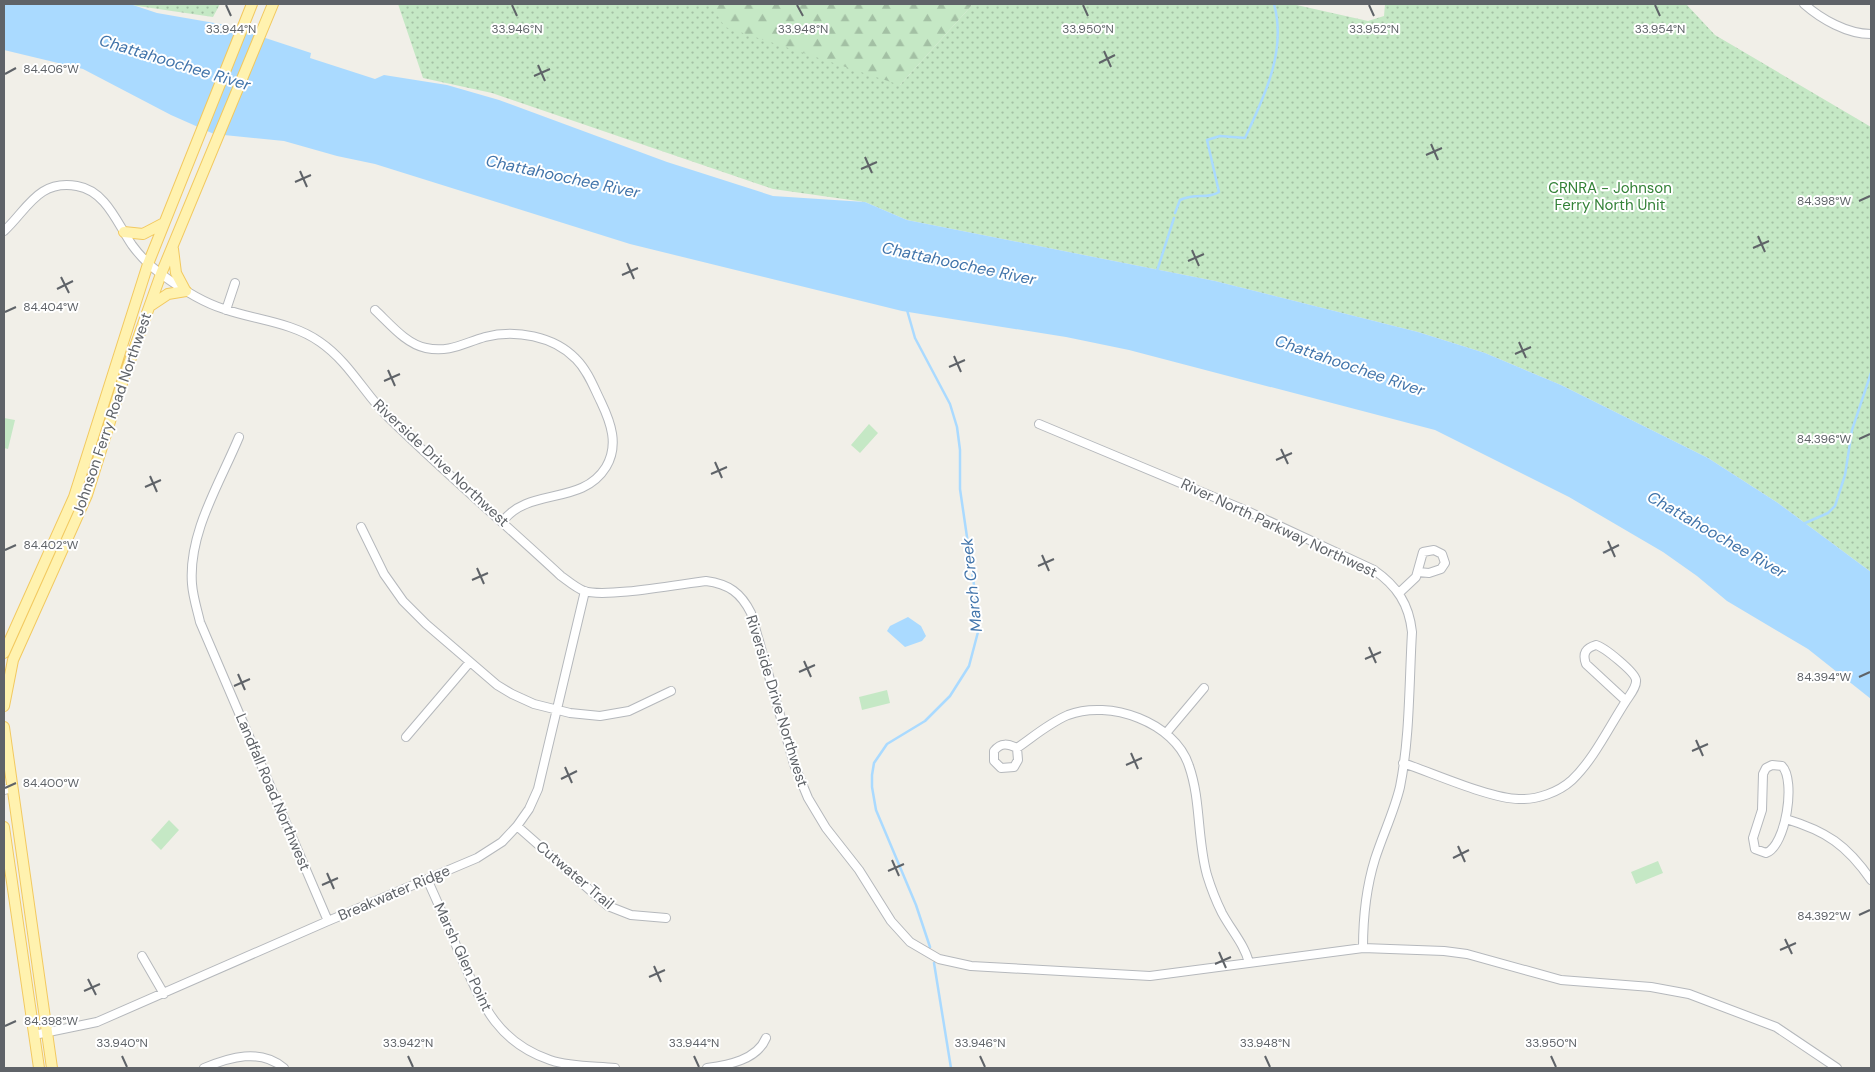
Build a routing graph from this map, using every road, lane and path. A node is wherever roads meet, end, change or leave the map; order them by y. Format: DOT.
graph roads {
  1 [pos="273,4"];
  2 [pos="1804,4"];
  3 [pos="250,7"];
  4 [pos="1871,34"];
  5 [pos="165,223"];
  6 [pos="4,231"];
  7 [pos="124,232"];
  8 [pos="172,248"];
  9 [pos="148,264"];
  10 [pos="161,274"];
  11 [pos="235,283"];
  12 [pos="186,290"];
  13 [pos="149,307"];
  14 [pos="226,310"];
  15 [pos="375,310"];
  16 [pos="1039,424"];
  17 [pos="239,438"];
  18 [pos="503,521"];
  19 [pos="361,526"];
  20 [pos="1418,572"];
  21 [pos="585,591"];
  22 [pos="1399,593"];
  23 [pos="4,653"];
  24 [pos="470,662"];
  25 [pos="1204,688"];
  26 [pos="671,692"];
  27 [pos="1626,702"];
  28 [pos="4,706"];
  29 [pos="557,709"];
  30 [pos="4,727"];
  31 [pos="1167,732"];
  32 [pos="406,736"];
  33 [pos="1017,748"];
  34 [pos="1403,763"];
  35 [pos="8,789"];
  36 [pos="1786,819"];
  37 [pos="517,826"];
  38 [pos="4,827"];
  39 [pos="427,879"];
  40 [pos="1871,880"];
  41 [pos="666,918"];
  42 [pos="328,920"];
  43 [pos="1363,948"];
  44 [pos="142,956"];
  45 [pos="1249,964"];
  46 [pos="164,994"];
  47 [pos="48,1033"];
  48 [pos="34,1035"];
  49 [pos="766,1038"];
  50 [pos="38,1068"];
  51 [pos="52,1068"];
  52 [pos="204,1068"];
  53 [pos="284,1068"];
  54 [pos="615,1068"];
  55 [pos="707,1068"];
  56 [pos="1837,1068"];
  1 -- 8 [label="main road, Johnson Ferry Road Northwest"];
  2 -- 4 [label="street"];
  3 -- 5 [label="main road, Johnson Ferry Road Northwest"];
  5 -- 7 [label="main road"];
  5 -- 9 [label="main road, Johnson Ferry Road Northwest"];
  6 -- 7 [label="street, Riverside Drive Northwest"];
  7 -- 9 [label="street, Riverside Drive Northwest"];
  8 -- 10 [label="main road, Johnson Ferry Road Northwest"];
  8 -- 12 [label="main road"];
  9 -- 10 [label="street, Riverside Drive Northwest"];
  9 -- 23 [label="main road, Johnson Ferry Road Northwest"];
  10 -- 12 [label="street, Riverside Drive Northwest"];
  10 -- 13 [label="main road, Johnson Ferry Road Northwest"];
  11 -- 14 [label="street"];
  12 -- 13 [label="main road"];
  12 -- 14 [label="street, Riverside Drive Northwest"];
  13 -- 28 [label="main road, Johnson Ferry Road Northwest"];
  14 -- 18 [label="street, Riverside Drive Northwest"];
  15 -- 18 [label="street"];
  16 -- 22 [label="street, River North Parkway Northwest"];
  17 -- 42 [label="street, Landfall Road Northwest"];
  18 -- 21 [label="street, Riverside Drive Northwest"];
  19 -- 24 [label="street"];
  20 -- 22 [label="street"];
  21 -- 29 [label="street, Breakwater Ridge"];
  21 -- 45 [label="street, Riverside Drive Northwest"];
  22 -- 34 [label="street, River North Parkway Northwest"];
  24 -- 29 [label="street"];
  24 -- 32 [label="street"];
  25 -- 31 [label="street"];
  26 -- 29 [label="street"];
  27 -- 27 [label="street"];
  27 -- 34 [label="street"];
  29 -- 37 [label="street, Breakwater Ridge"];
  30 -- 35 [label="main road"];
  31 -- 33 [label="street"];
  31 -- 45 [label="street"];
  34 -- 43 [label="street, River North Parkway Northwest"];
  35 -- 47 [label="main road"];
  36 -- 36 [label="street"];
  36 -- 40 [label="street"];
  37 -- 39 [label="street, Breakwater Ridge"];
  37 -- 41 [label="street, Cutwater Trail"];
  38 -- 48 [label="main road"];
  39 -- 42 [label="street, Breakwater Ridge"];
  39 -- 54 [label="street, Marsh Glen Point"];
  42 -- 46 [label="street, Breakwater Ridge"];
  43 -- 45 [label="street, Riverside Drive Northwest"];
  43 -- 56 [label="street, Riverside Drive Northwest"];
  44 -- 46 [label="street"];
  46 -- 47 [label="street, Breakwater Ridge"];
  47 -- 48 [label="street, Breakwater Ridge"];
  47 -- 51 [label="main road"];
  48 -- 50 [label="main road"];
  49 -- 55 [label="street"];
  52 -- 53 [label="street"];
}
